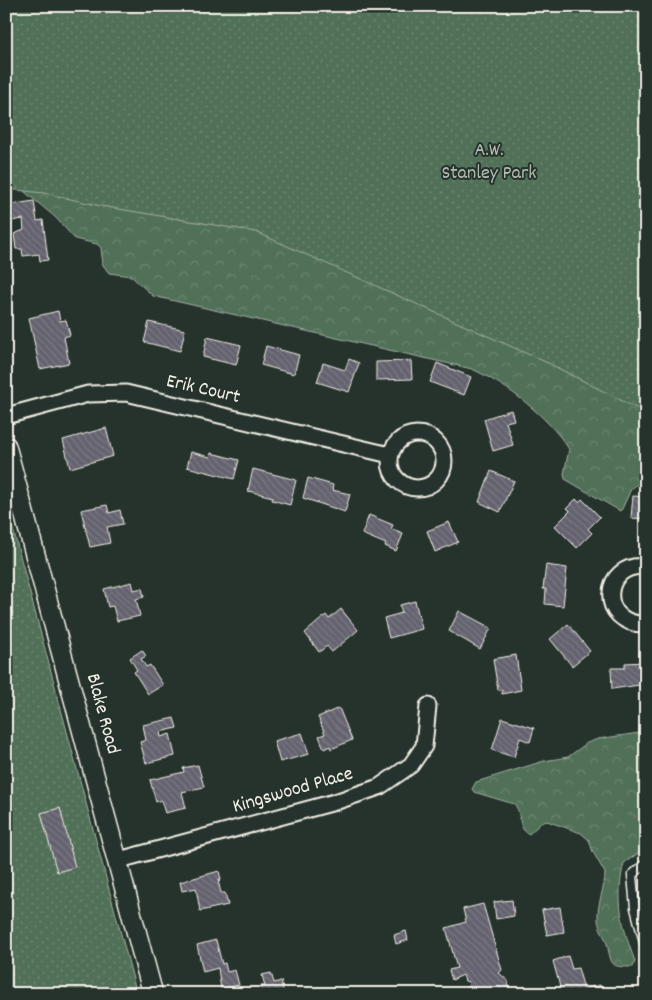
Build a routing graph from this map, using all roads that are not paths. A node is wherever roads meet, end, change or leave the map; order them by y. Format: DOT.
graph roads {
  1 [pos="6,416"];
  2 [pos="6,446"];
  3 [pos="390,455"];
  4 [pos="646,567"];
  5 [pos="646,624"];
  6 [pos="428,706"];
  7 [pos="119,860"];
  8 [pos="646,863"];
  9 [pos="646,950"];
  10 [pos="153,994"];
  1 -- 3 [label="street, Erik Court"];
  2 -- 7 [label="street, Blake Road"];
  4 -- 5 [label="street"];
  6 -- 7 [label="street, Kingswood Place"];
  7 -- 10 [label="street, Blake Road"];
  8 -- 9 [label="lane"];
}
